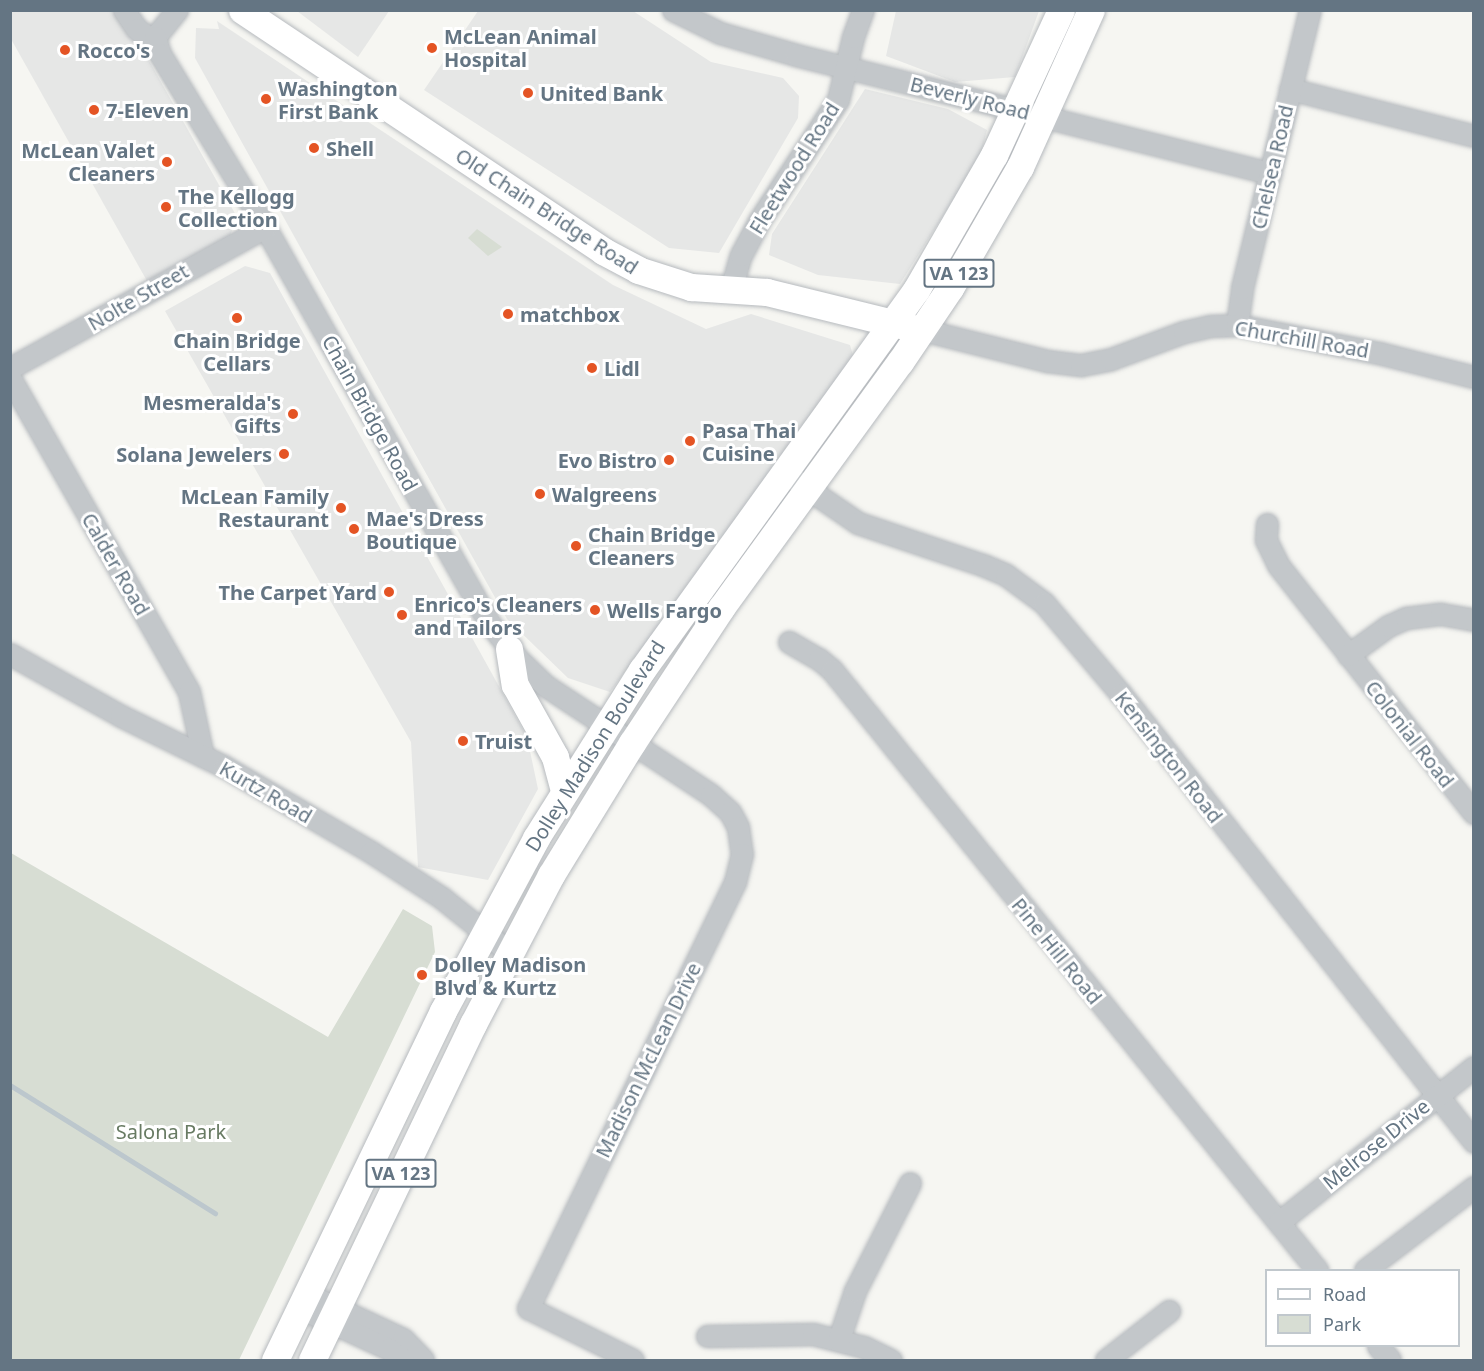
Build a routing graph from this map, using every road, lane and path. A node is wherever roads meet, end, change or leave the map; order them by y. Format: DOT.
graph roads {
  1 [pos="124,10"];
  2 [pos="177,10"];
  3 [pos="242,10"];
  4 [pos="673,10"];
  5 [pos="863,10"];
  6 [pos="1061,10"];
  7 [pos="1091,10"];
  8 [pos="1310,10"];
  9 [pos="155,42"];
  10 [pos="845,68"];
  11 [pos="1290,89"];
  12 [pos="1016,111"];
  13 [pos="1045,116"];
  14 [pos="1473,136"];
  15 [pos="1271,173"];
  16 [pos="265,226"];
  17 [pos="731,289"];
  18 [pos="894,324"];
  19 [pos="1237,325"];
  20 [pos="923,330"];
  21 [pos="10,368"];
  22 [pos="1473,377"];
  23 [pos="10,378"];
  24 [pos="784,473"];
  25 [pos="806,489"];
  26 [pos="1267,524"];
  27 [pos="1473,620"];
  28 [pos="789,642"];
  29 [pos="509,649"];
  30 [pos="10,654"];
  31 [pos="1348,655"];
  32 [pos="605,726"];
  33 [pos="632,743"];
  34 [pos="203,756"];
  35 [pos="564,791"];
  36 [pos="1473,813"];
  37 [pos="484,931"];
  38 [pos="509,952"];
  39 [pos="1473,1067"];
  40 [pos="1437,1095"];
  41 [pos="1473,1142"];
  42 [pos="910,1183"];
  43 [pos="1473,1187"];
  44 [pos="1279,1222"];
  45 [pos="1316,1269"];
  46 [pos="1366,1269"];
  47 [pos="304,1301"];
  48 [pos="1169,1311"];
  49 [pos="333,1315"];
  50 [pos="707,1336"];
  51 [pos="839,1339"];
  52 [pos="1379,1347"];
  53 [pos="275,1360"];
  54 [pos="312,1360"];
  55 [pos="403,1360"];
  56 [pos="423,1360"];
  57 [pos="633,1360"];
  58 [pos="891,1360"];
  59 [pos="1106,1360"];
  60 [pos="1390,1360"];
  1 -- 9 [label="street, Chain Bridge Road"];
  2 -- 9 [label="street"];
  3 -- 17 [label="main road, Old Chain Bridge Road"];
  4 -- 10 [label="street, Beverly Road"];
  5 -- 10 [label="street, Fleetwood Road"];
  6 -- 12 [label="main road, Dolley Madison Boulevard / VA 123"];
  7 -- 13 [label="main road, Dolley Madison Boulevard / VA 123"];
  8 -- 11 [label="street, Chelsea Road"];
  9 -- 16 [label="street, Chain Bridge Road"];
  10 -- 12 [label="street, Beverly Road"];
  10 -- 17 [label="street, Fleetwood Road"];
  11 -- 14 [label="street"];
  11 -- 15 [label="street, Chelsea Road"];
  12 -- 13 [label="street, Beverly Road"];
  12 -- 18 [label="main road, Dolley Madison Boulevard / VA 123"];
  13 -- 15 [label="street, Beverly Road"];
  13 -- 20 [label="main road, Dolley Madison Boulevard / VA 123"];
  15 -- 19 [label="street, Chelsea Road"];
  16 -- 21 [label="street, Nolte Street"];
  16 -- 29 [label="street, Chain Bridge Road"];
  17 -- 18 [label="main road, Old Chain Bridge Road"];
  18 -- 20 [label="main road, Old Chain Bridge Road"];
  18 -- 24 [label="main road, Dolley Madison Boulevard / VA 123"];
  19 -- 20 [label="street, Churchill Road"];
  19 -- 22 [label="street, Churchill Road"];
  20 -- 25 [label="main road, Dolley Madison Boulevard / VA 123"];
  23 -- 34 [label="street, Calder Road"];
  24 -- 25 [label="street, Kensington Road"];
  24 -- 32 [label="main road, Dolley Madison Boulevard / VA 123"];
  25 -- 33 [label="main road, Dolley Madison Boulevard / VA 123"];
  25 -- 40 [label="street, Kensington Road"];
  26 -- 31 [label="street, Colonial Road"];
  27 -- 31 [label="street"];
  28 -- 44 [label="street, Pine Hill Road"];
  29 -- 32 [label="street, Chain Bridge Road"];
  29 -- 35 [label="main road"];
  30 -- 34 [label="street, Kurtz Road"];
  31 -- 36 [label="street, Colonial Road"];
  32 -- 33 [label="street, Chain Bridge Road"];
  32 -- 35 [label="main road, Dolley Madison Boulevard / VA 123"];
  33 -- 38 [label="main road, Dolley Madison Boulevard / VA 123"];
  33 -- 57 [label="street, Madison McLean Drive"];
  34 -- 37 [label="street, Kurtz Road"];
  35 -- 37 [label="main road, Dolley Madison Boulevard / VA 123"];
  37 -- 38 [label="street, Kurtz Road"];
  37 -- 47 [label="main road, Dolley Madison Boulevard / VA 123"];
  38 -- 49 [label="main road, Dolley Madison Boulevard / VA 123"];
  39 -- 40 [label="street, Melrose Drive"];
  40 -- 41 [label="street, Kensington Road"];
  40 -- 44 [label="street, Melrose Drive"];
  42 -- 51 [label="street"];
  43 -- 46 [label="street"];
  44 -- 45 [label="street, Pine Hill Road"];
  47 -- 49 [label="street"];
  47 -- 53 [label="main road, Dolley Madison Boulevard / VA 123"];
  48 -- 59 [label="street"];
  49 -- 54 [label="main road, Dolley Madison Boulevard / VA 123"];
  49 -- 55 [label="street"];
  49 -- 56 [label="street"];
  50 -- 51 [label="street"];
  51 -- 58 [label="street"];
  52 -- 60 [label="street"];
}
